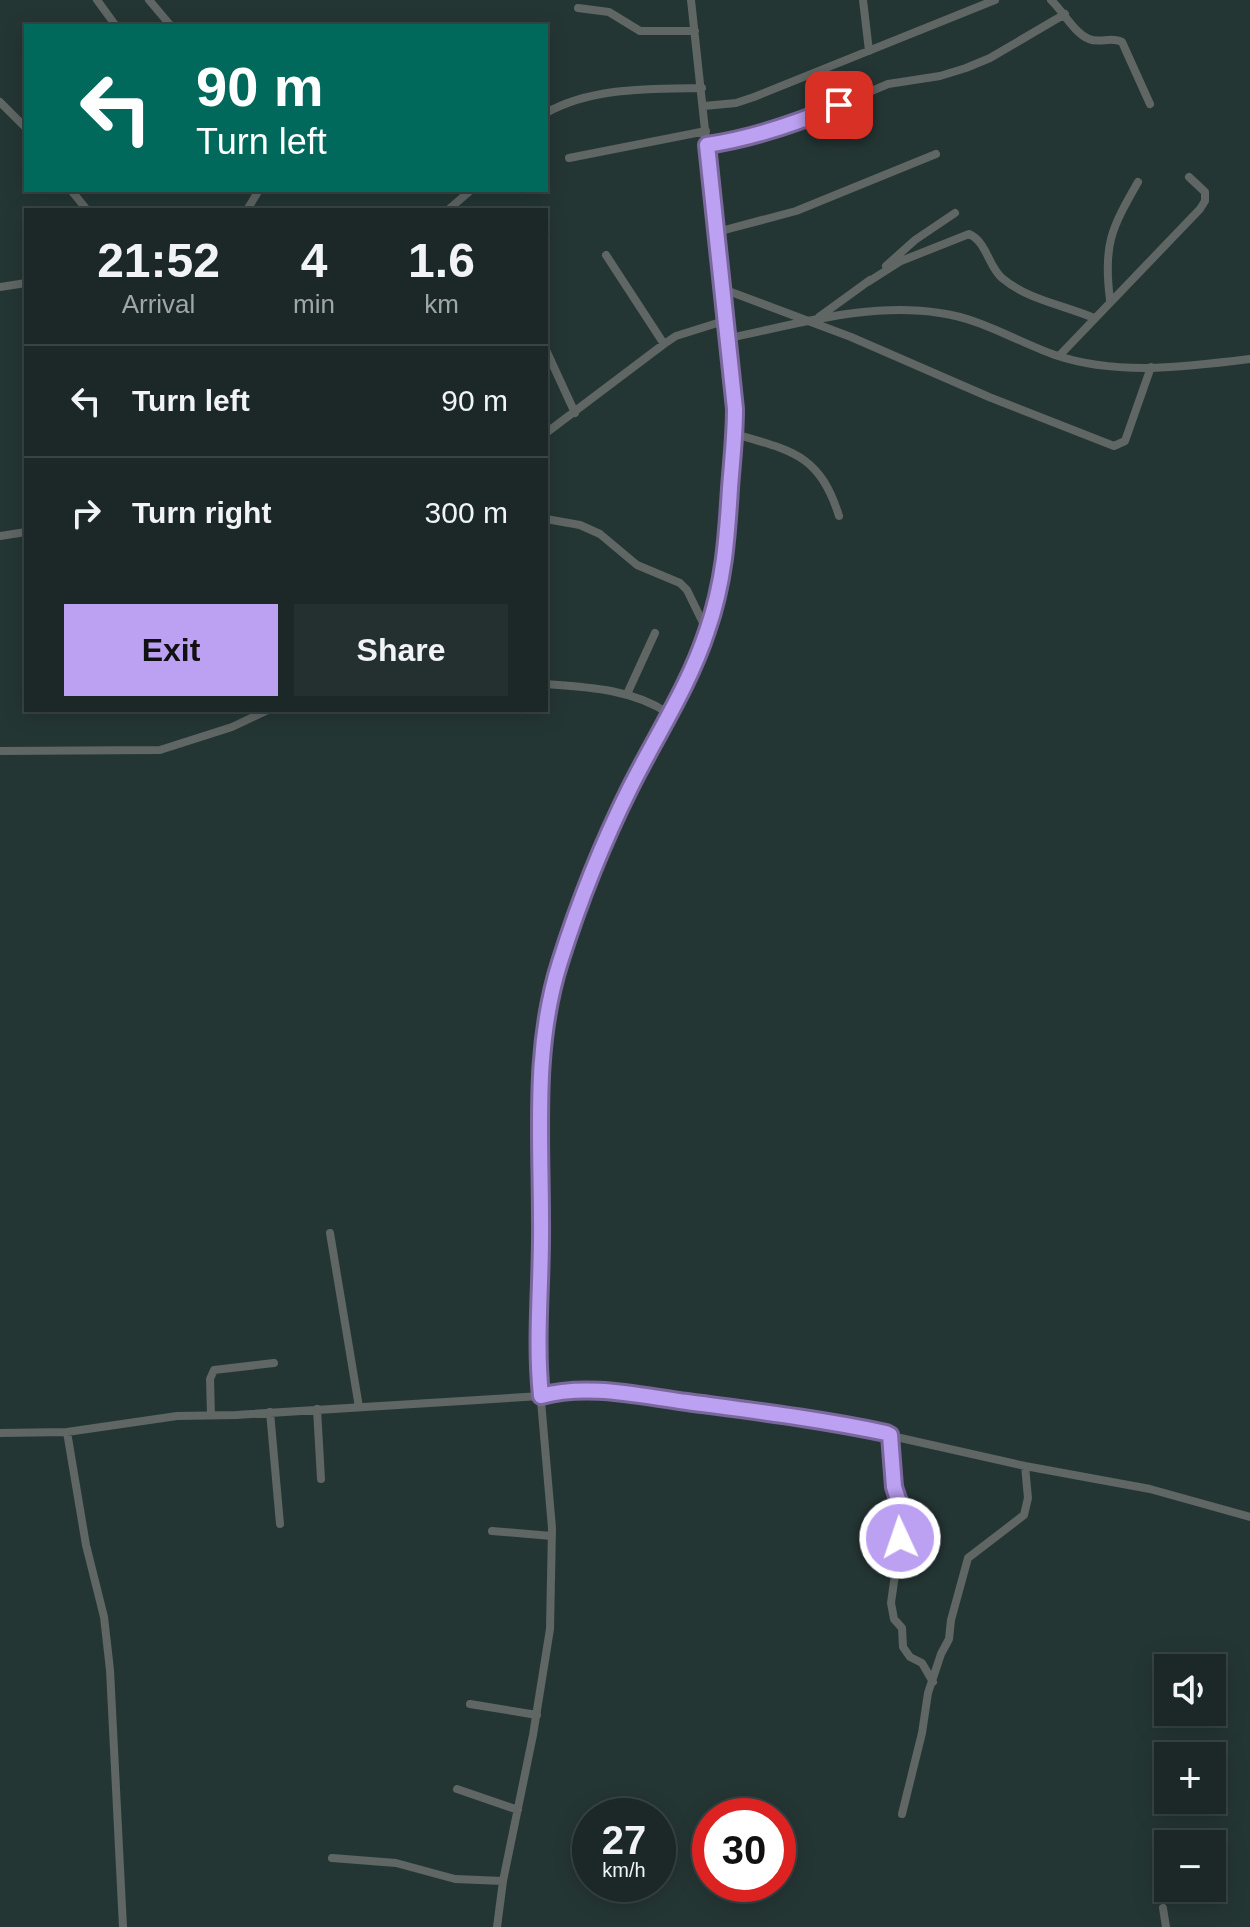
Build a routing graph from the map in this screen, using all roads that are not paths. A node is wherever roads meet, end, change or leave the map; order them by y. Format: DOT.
graph roads {
  1 [pos="97,0"];
  2 [pos="149,0"];
  3 [pos="691,0"];
  4 [pos="863,0"];
  5 [pos="995,0"];
  6 [pos="1051,0"];
  7 [pos="578,8"];
  8 [pos="1065,14"];
  9 [pos="115,24"];
  10 [pos="169,24"];
  11 [pos="695,31"];
  12 [pos="869,51"];
  13 [pos="702,88"];
  14 [pos="0,102"];
  15 [pos="1150,104"];
  16 [pos="704,106"];
  17 [pos="548,112"];
  18 [pos="24,126"];
  19 [pos="706,131"];
  20 [pos="707,145"];
  21 [pos="936,154"];
  22 [pos="569,158"];
  23 [pos="1189,177"];
  24 [pos="1138,182"];
  25 [pos="73,192"];
  26 [pos="469,192"];
  27 [pos="85,208"];
  28 [pos="450,208"];
  29 [pos="955,213"];
  30 [pos="717,232"];
  31 [pos="606,255"];
  32 [pos="868,282"];
  33 [pos="24,283"];
  34 [pos="0,287"];
  35 [pos="723,289"];
  36 [pos="1110,300"];
  37 [pos="1094,318"];
  38 [pos="813,319"];
  39 [pos="727,320"];
  40 [pos="729,338"];
  41 [pos="664,344"];
  42 [pos="548,354"];
  43 [pos="1059,356"];
  44 [pos="1250,359"];
  45 [pos="1151,367"];
  46 [pos="575,413"];
  47 [pos="548,432"];
  48 [pos="735,434"];
  49 [pos="839,516"];
  50 [pos="548,519"];
  51 [pos="24,532"];
  52 [pos="0,536"];
  53 [pos="707,631"];
  54 [pos="655,633"];
  55 [pos="548,684"];
  56 [pos="627,694"];
  57 [pos="264,712"];
  58 [pos="668,713"];
  59 [pos="0,751"];
  60 [pos="330,1233"];
  61 [pos="274,1363"];
  62 [pos="541,1396"];
  63 [pos="359,1407"];
  64 [pos="317,1409"];
  65 [pos="270,1412"];
  66 [pos="211,1415"];
  67 [pos="67,1432"];
  68 [pos="0,1433"];
  69 [pos="890,1435"];
  70 [pos="1025,1466"];
  71 [pos="321,1479"];
  72 [pos="1250,1517"];
  73 [pos="280,1524"];
  74 [pos="492,1531"];
  75 [pos="552,1536"];
  76 [pos="933,1682"];
  77 [pos="470,1704"];
  78 [pos="537,1715"];
  79 [pos="457,1789"];
  80 [pos="518,1810"];
  81 [pos="902,1814"];
  82 [pos="332,1858"];
  83 [pos="503,1881"];
  84 [pos="1163,1908"];
  85 [pos="123,1927"];
  86 [pos="497,1927"];
  87 [pos="1166,1927"];
  1 -- 9 [label="street"];
  2 -- 10 [label="street"];
  3 -- 11 [label="street"];
  4 -- 12 [label="street"];
  5 -- 12 [label="street"];
  6 -- 8 [label="street"];
  7 -- 11 [label="street"];
  8 -- 15 [label="street"];
  8 -- 20 [label="street"];
  11 -- 13 [label="street"];
  12 -- 16 [label="street"];
  13 -- 16 [label="street"];
  13 -- 17 [label="street"];
  14 -- 18 [label="street"];
  16 -- 19 [label="street"];
  19 -- 20 [label="street"];
  19 -- 22 [label="street"];
  20 -- 30 [label="street"];
  21 -- 30 [label="street"];
  23 -- 36 [label="street"];
  24 -- 36 [label="street"];
  25 -- 27 [label="street"];
  26 -- 28 [label="street"];
  29 -- 32 [label="street"];
  30 -- 35 [label="street"];
  31 -- 41 [label="street"];
  32 -- 37 [label="street"];
  32 -- 38 [label="street"];
  33 -- 34 [label="street"];
  35 -- 38 [label="street"];
  35 -- 39 [label="street"];
  36 -- 37 [label="street"];
  37 -- 43 [label="street"];
  38 -- 40 [label="street"];
  38 -- 43 [label="street"];
  38 -- 45 [label="street"];
  39 -- 40 [label="street"];
  39 -- 41 [label="street"];
  40 -- 48 [label="street"];
  41 -- 46 [label="street"];
  42 -- 46 [label="street"];
  43 -- 45 [label="street"];
  44 -- 45 [label="street"];
  46 -- 47 [label="street"];
  48 -- 49 [label="street"];
  48 -- 53 [label="street"];
  50 -- 53 [label="street"];
  51 -- 52 [label="street"];
  53 -- 58 [label="street"];
  54 -- 56 [label="street"];
  55 -- 56 [label="street"];
  56 -- 58 [label="street"];
  57 -- 59 [label="street"];
  58 -- 62 [label="street"];
  60 -- 63 [label="street"];
  61 -- 66 [label="street"];
  62 -- 63 [label="street"];
  62 -- 69 [label="street"];
  62 -- 75 [label="street"];
  63 -- 64 [label="street"];
  64 -- 65 [label="street"];
  64 -- 71 [label="street"];
  65 -- 66 [label="street"];
  65 -- 73 [label="street"];
  66 -- 67 [label="street"];
  67 -- 68 [label="street"];
  67 -- 85 [label="street"];
  69 -- 70 [label="street"];
  69 -- 76 [label="street"];
  70 -- 72 [label="street"];
  70 -- 76 [label="street"];
  74 -- 75 [label="street"];
  75 -- 78 [label="street"];
  76 -- 81 [label="street"];
  77 -- 78 [label="street"];
  78 -- 80 [label="street"];
  79 -- 80 [label="street"];
  80 -- 83 [label="street"];
  82 -- 83 [label="street"];
  83 -- 86 [label="street"];
  84 -- 87 [label="street"];
}
